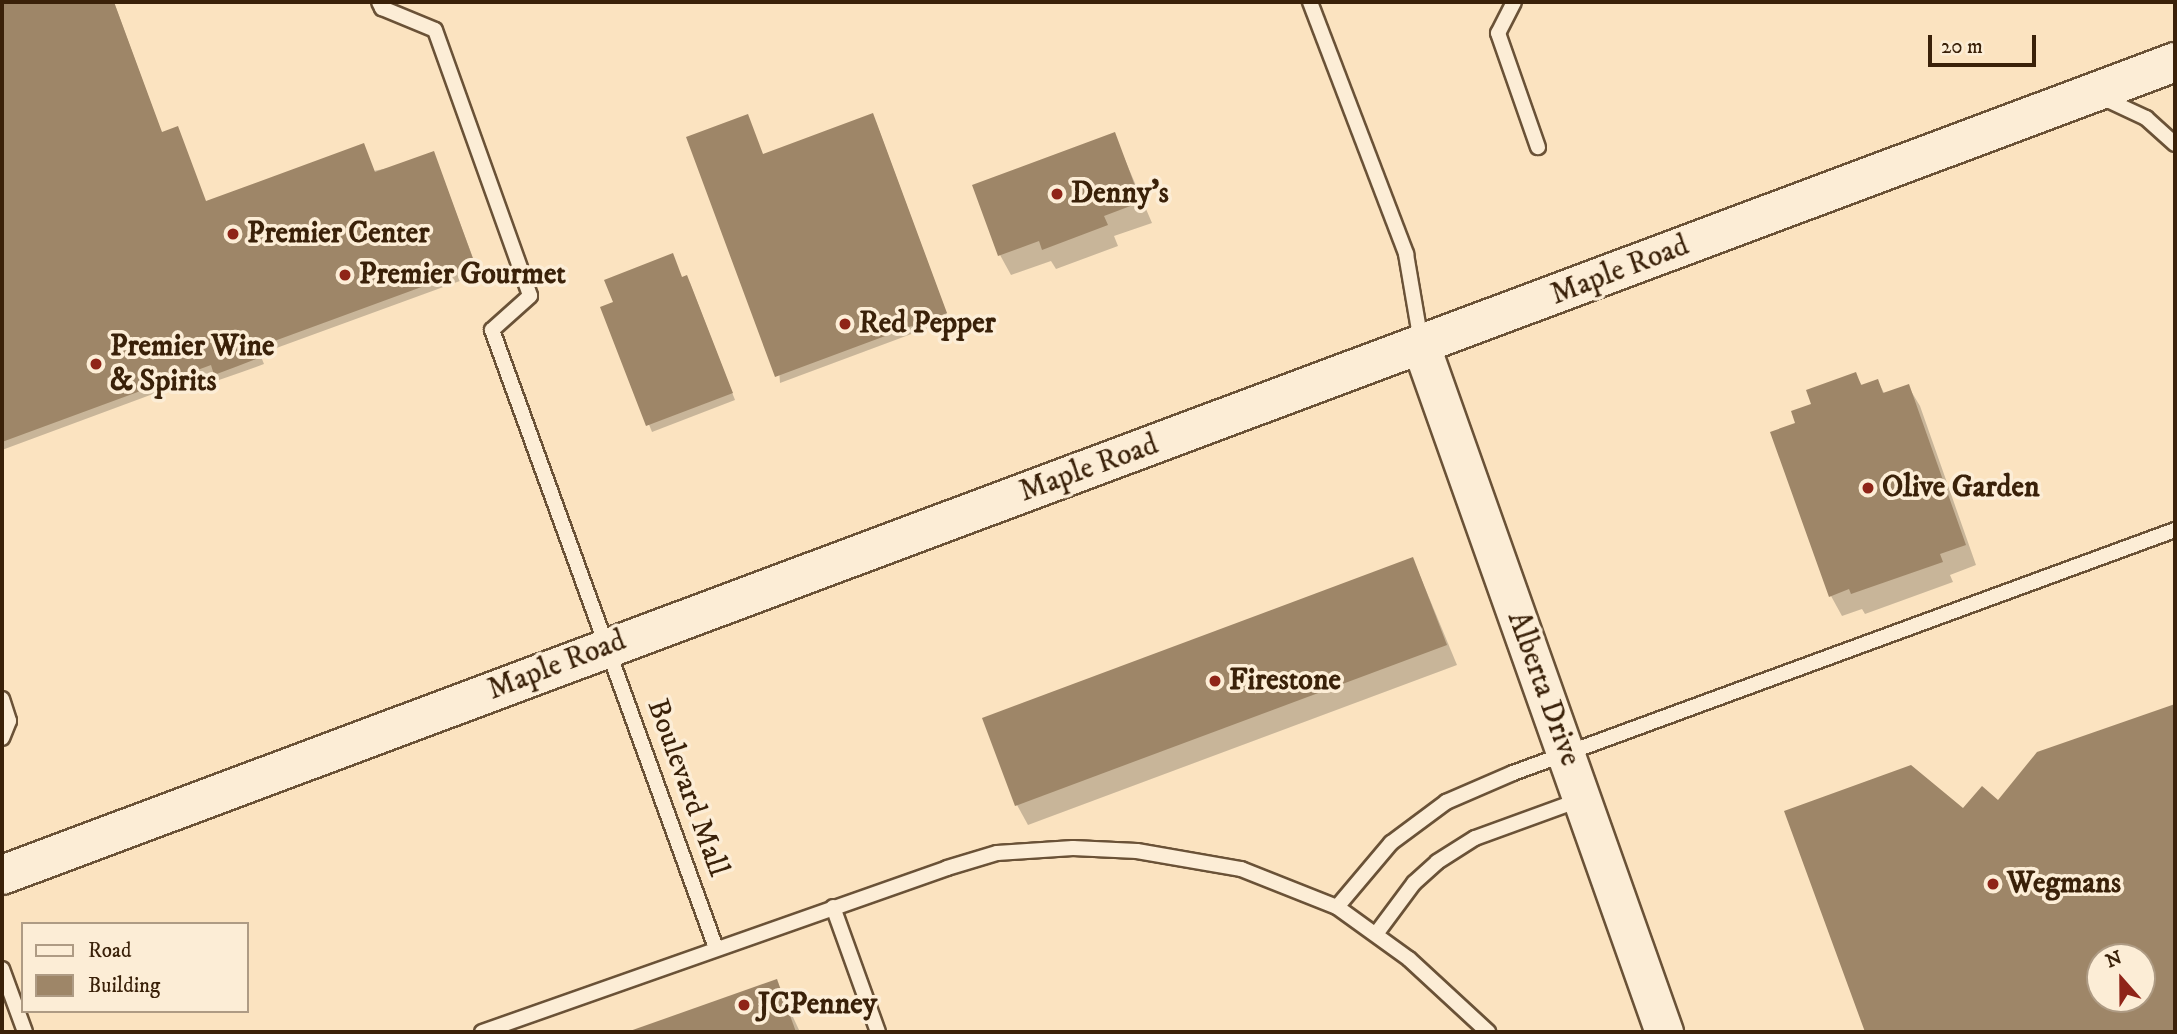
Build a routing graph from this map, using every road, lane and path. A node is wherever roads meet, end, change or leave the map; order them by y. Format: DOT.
graph roads {
  1 [pos="379,2"];
  2 [pos="1310,2"];
  3 [pos="1514,2"];
  4 [pos="2175,62"];
  5 [pos="2094,93"];
  6 [pos="2175,144"];
  7 [pos="1538,147"];
  8 [pos="1421,346"];
  9 [pos="2175,530"];
  10 [pos="608,646"];
  11 [pos="2,699"];
  12 [pos="2,738"];
  13 [pos="1565,754"];
  14 [pos="1582,799"];
  15 [pos="2,875"];
  16 [pos="833,907"];
  17 [pos="1337,907"];
  18 [pos="1376,934"];
  19 [pos="716,948"];
  20 [pos="2,969"];
  21 [pos="24,1032"];
  22 [pos="482,1032"];
  23 [pos="878,1032"];
  24 [pos="1488,1032"];
  25 [pos="1664,1032"];
  1 -- 10 [label="lane, Boulevard Mall"];
  2 -- 8 [label="lane"];
  3 -- 7 [label="lane"];
  4 -- 5 [label="main road, Maple Road"];
  5 -- 6 [label="lane"];
  5 -- 8 [label="main road, Maple Road"];
  8 -- 10 [label="main road, Maple Road"];
  8 -- 13 [label="street, Alberta Drive"];
  9 -- 13 [label="lane"];
  10 -- 15 [label="main road, Maple Road"];
  10 -- 19 [label="lane, Boulevard Mall"];
  11 -- 12 [label="lane"];
  13 -- 14 [label="street, Alberta Drive"];
  13 -- 17 [label="lane"];
  14 -- 18 [label="lane"];
  14 -- 25 [label="street, Alberta Drive"];
  16 -- 17 [label="lane"];
  16 -- 19 [label="lane"];
  16 -- 23 [label="lane"];
  17 -- 18 [label="lane"];
  18 -- 24 [label="lane"];
  19 -- 22 [label="lane"];
  20 -- 21 [label="lane"];
}
